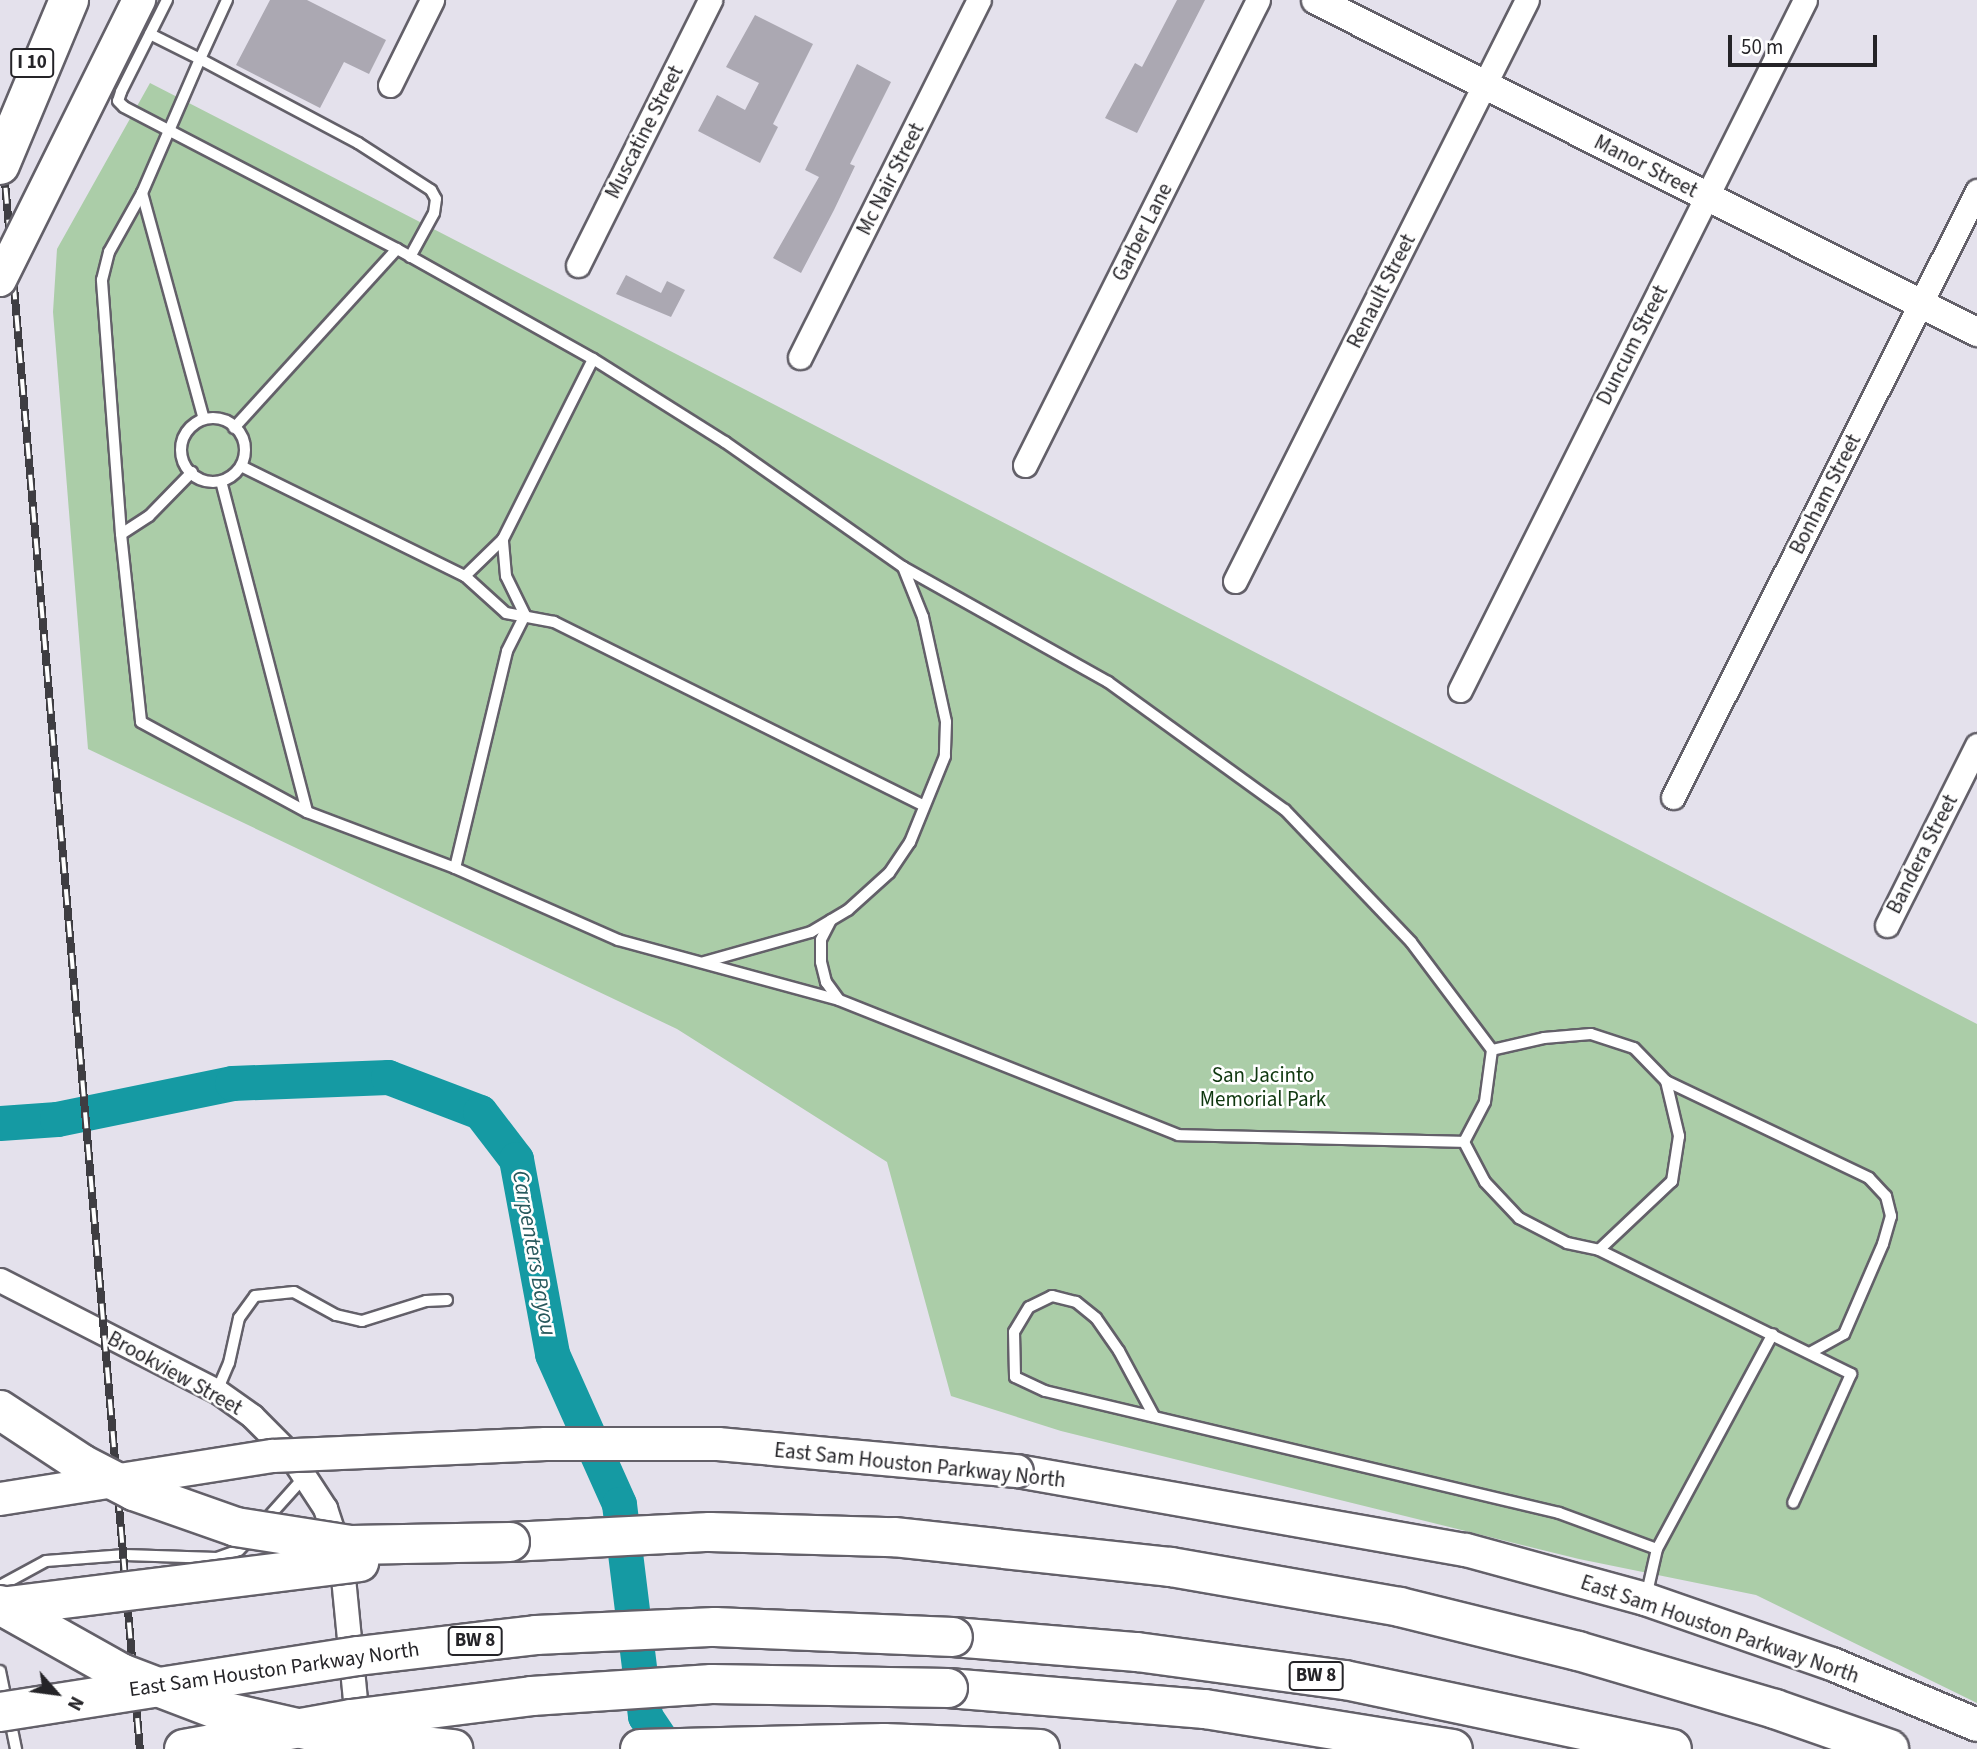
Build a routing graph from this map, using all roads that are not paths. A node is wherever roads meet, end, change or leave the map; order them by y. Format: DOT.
graph roads {
  1 [pos="67,0"];
  2 [pos="139,0"];
  3 [pos="167,0"];
  4 [pos="227,0"];
  5 [pos="432,0"];
  6 [pos="710,0"];
  7 [pos="979,0"];
  8 [pos="1258,0"];
  9 [pos="1316,0"];
  10 [pos="1527,0"];
  11 [pos="1805,0"];
  12 [pos="150,34"];
  13 [pos="200,59"];
  14 [pos="390,85"];
  15 [pos="1484,85"];
  16 [pos="0,126"];
  17 [pos="166,128"];
  18 [pos="0,165"];
  19 [pos="1977,191"];
  20 [pos="142,193"];
  21 [pos="1707,196"];
  22 [pos="397,250"];
  23 [pos="410,257"];
  24 [pos="578,265"];
  25 [pos="0,280"];
  26 [pos="1921,304"];
  27 [pos="1977,332"];
  28 [pos="800,357"];
  29 [pos="593,359"];
  30 [pos="204,419"];
  31 [pos="234,428"];
  32 [pos="1025,465"];
  33 [pos="243,467"];
  34 [pos="192,472"];
  35 [pos="221,481"];
  36 [pos="121,534"];
  37 [pos="503,539"];
  38 [pos="902,567"];
  39 [pos="465,576"];
  40 [pos="1235,581"];
  41 [pos="524,615"];
  42 [pos="1460,690"];
  43 [pos="1977,745"];
  44 [pos="1673,797"];
  45 [pos="923,805"];
  46 [pos="307,813"];
  47 [pos="455,868"];
  48 [pos="831,920"];
  49 [pos="1886,925"];
  50 [pos="704,962"];
  51 [pos="839,1000"];
  52 [pos="1492,1050"];
  53 [pos="1666,1081"];
  54 [pos="1464,1142"];
  55 [pos="1599,1250"];
  56 [pos="0,1280"];
  57 [pos="447,1300"];
  58 [pos="1773,1334"];
  59 [pos="1811,1352"];
  60 [pos="217,1391"];
  61 [pos="0,1410"];
  62 [pos="1154,1416"];
  63 [pos="306,1475"];
  64 [pos="0,1499"];
  65 [pos="1793,1503"];
  66 [pos="510,1542"];
  67 [pos="1657,1549"];
  68 [pos="0,1586"];
  69 [pos="1645,1599"];
  70 [pos="0,1606"];
  71 [pos="0,1671"];
  72 [pos="0,1712"];
  73 [pos="1977,1725"];
  74 [pos="16,1749"];
  75 [pos="184,1749"];
  76 [pos="359,1749"];
  77 [pos="453,1749"];
  78 [pos="640,1749"];
  79 [pos="1040,1749"];
  80 [pos="1453,1749"];
  81 [pos="1672,1749"];
  82 [pos="1889,1749"];
  1 -- 16 [label="highway, I 10, bridge"];
  1 -- 18 [label="highway, bridge"];
  2 -- 25 [label="main road, bridge"];
  3 -- 12 [label="lane"];
  4 -- 13 [label="lane"];
  5 -- 14 [label="street"];
  6 -- 24 [label="street, Muscatine Street"];
  7 -- 28 [label="street, Mc Nair Street"];
  8 -- 32 [label="street, Garber Lane"];
  9 -- 15 [label="street, Manor Street"];
  10 -- 15 [label="street, Renault Street"];
  11 -- 21 [label="street, Duncum Street"];
  12 -- 13 [label="lane"];
  12 -- 17 [label="lane"];
  13 -- 17 [label="lane"];
  13 -- 23 [label="lane"];
  15 -- 21 [label="street, Manor Street"];
  15 -- 40 [label="street, Renault Street"];
  17 -- 20 [label="lane"];
  17 -- 22 [label="lane"];
  19 -- 26 [label="street, Bonham Street"];
  20 -- 30 [label="lane"];
  20 -- 36 [label="lane"];
  21 -- 26 [label="street, Manor Street"];
  21 -- 42 [label="street, Duncum Street"];
  22 -- 23 [label="lane"];
  22 -- 31 [label="lane"];
  23 -- 29 [label="lane"];
  26 -- 27 [label="street, Manor Street"];
  26 -- 44 [label="street, Bonham Street"];
  29 -- 37 [label="lane"];
  29 -- 38 [label="lane"];
  30 -- 31 [label="lane"];
  30 -- 34 [label="lane"];
  31 -- 33 [label="lane"];
  33 -- 35 [label="lane"];
  33 -- 39 [label="lane"];
  34 -- 35 [label="lane"];
  34 -- 36 [label="lane"];
  35 -- 46 [label="lane"];
  36 -- 46 [label="lane"];
  37 -- 39 [label="lane"];
  37 -- 41 [label="lane"];
  38 -- 45 [label="lane"];
  38 -- 52 [label="lane"];
  39 -- 41 [label="lane"];
  41 -- 45 [label="lane"];
  41 -- 47 [label="lane"];
  43 -- 49 [label="street, Bandera Street"];
  45 -- 48 [label="lane"];
  46 -- 47 [label="lane"];
  47 -- 50 [label="lane"];
  48 -- 50 [label="lane"];
  48 -- 51 [label="lane"];
  50 -- 51 [label="lane"];
  51 -- 54 [label="lane"];
  52 -- 53 [label="lane"];
  52 -- 54 [label="lane"];
  53 -- 55 [label="lane"];
  53 -- 59 [label="lane"];
  54 -- 55 [label="lane"];
  55 -- 58 [label="lane"];
  56 -- 60 [label="street, Brookview Street"];
  57 -- 60 [label="lane"];
  58 -- 59 [label="lane"];
  58 -- 67 [label="lane"];
  59 -- 65 [label="lane"];
  60 -- 63 [label="street, Brookview Street"];
  61 -- 66 [label="highway, bridge"];
  62 -- 62 [label="lane"];
  62 -- 67 [label="lane"];
  63 -- 68 [label="lane"];
  63 -- 76 [label="street, Brookview Street"];
  64 -- 69 [label="main road, East Sam Houston Parkway North, bridge"];
  66 -- 70 [label="highway, bridge"];
  66 -- 82 [label="highway"];
  67 -- 69 [label="lane"];
  69 -- 73 [label="main road, East Sam Houston Parkway North"];
  70 -- 77 [label="highway, bridge"];
  71 -- 74 [label="lane"];
  72 -- 81 [label="highway, East Sam Houston Parkway North / BW 8, bridge"];
  75 -- 80 [label="highway, BW 8, bridge"];
  78 -- 79 [label="highway"];
}
